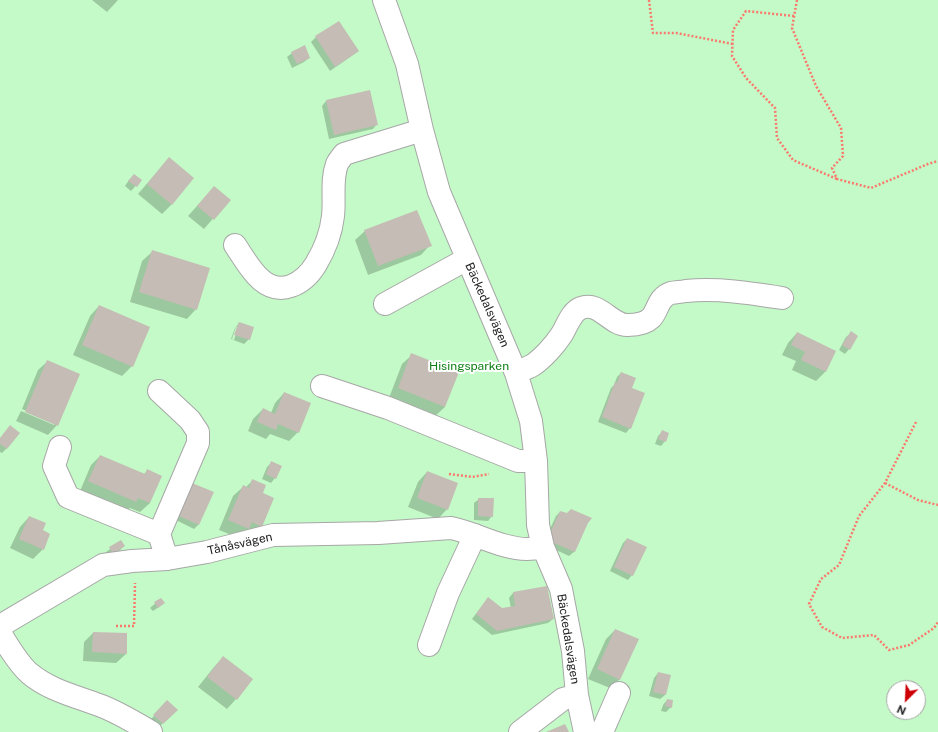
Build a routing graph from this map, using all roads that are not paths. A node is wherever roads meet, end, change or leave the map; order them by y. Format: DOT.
graph roads {
  1 [pos="384,0"];
  2 [pos="422,130"];
  3 [pos="235,245"];
  4 [pos="467,259"];
  5 [pos="782,298"];
  6 [pos="385,304"];
  7 [pos="516,373"];
  8 [pos="322,386"];
  9 [pos="159,391"];
  10 [pos="60,447"];
  11 [pos="536,461"];
  12 [pos="159,534"];
  13 [pos="476,535"];
  14 [pos="543,547"];
  15 [pos="167,559"];
  16 [pos="0,626"];
  17 [pos="0,633"];
  18 [pos="429,645"];
  19 [pos="619,693"];
  20 [pos="577,695"];
  21 [pos="151,732"];
  22 [pos="520,732"];
  23 [pos="585,732"];
  24 [pos="602,732"];
  1 -- 2 [label="street, Bäckedalsvägen"];
  2 -- 3 [label="street"];
  2 -- 4 [label="street, Bäckedalsvägen"];
  4 -- 6 [label="street"];
  4 -- 7 [label="street, Bäckedalsvägen"];
  5 -- 7 [label="street"];
  7 -- 11 [label="street, Bäckedalsvägen"];
  8 -- 11 [label="street"];
  9 -- 12 [label="street"];
  10 -- 12 [label="street"];
  11 -- 14 [label="street, Bäckedalsvägen"];
  12 -- 15 [label="street"];
  13 -- 14 [label="street, Tånåsvägen"];
  13 -- 15 [label="street, Tånåsvägen"];
  13 -- 18 [label="street"];
  14 -- 20 [label="street, Bäckedalsvägen"];
  15 -- 16 [label="street, Tånåsvägen"];
  17 -- 21 [label="street"];
  19 -- 24 [label="street"];
  20 -- 22 [label="street"];
  20 -- 23 [label="street, Bäckedalsvägen"];
}
